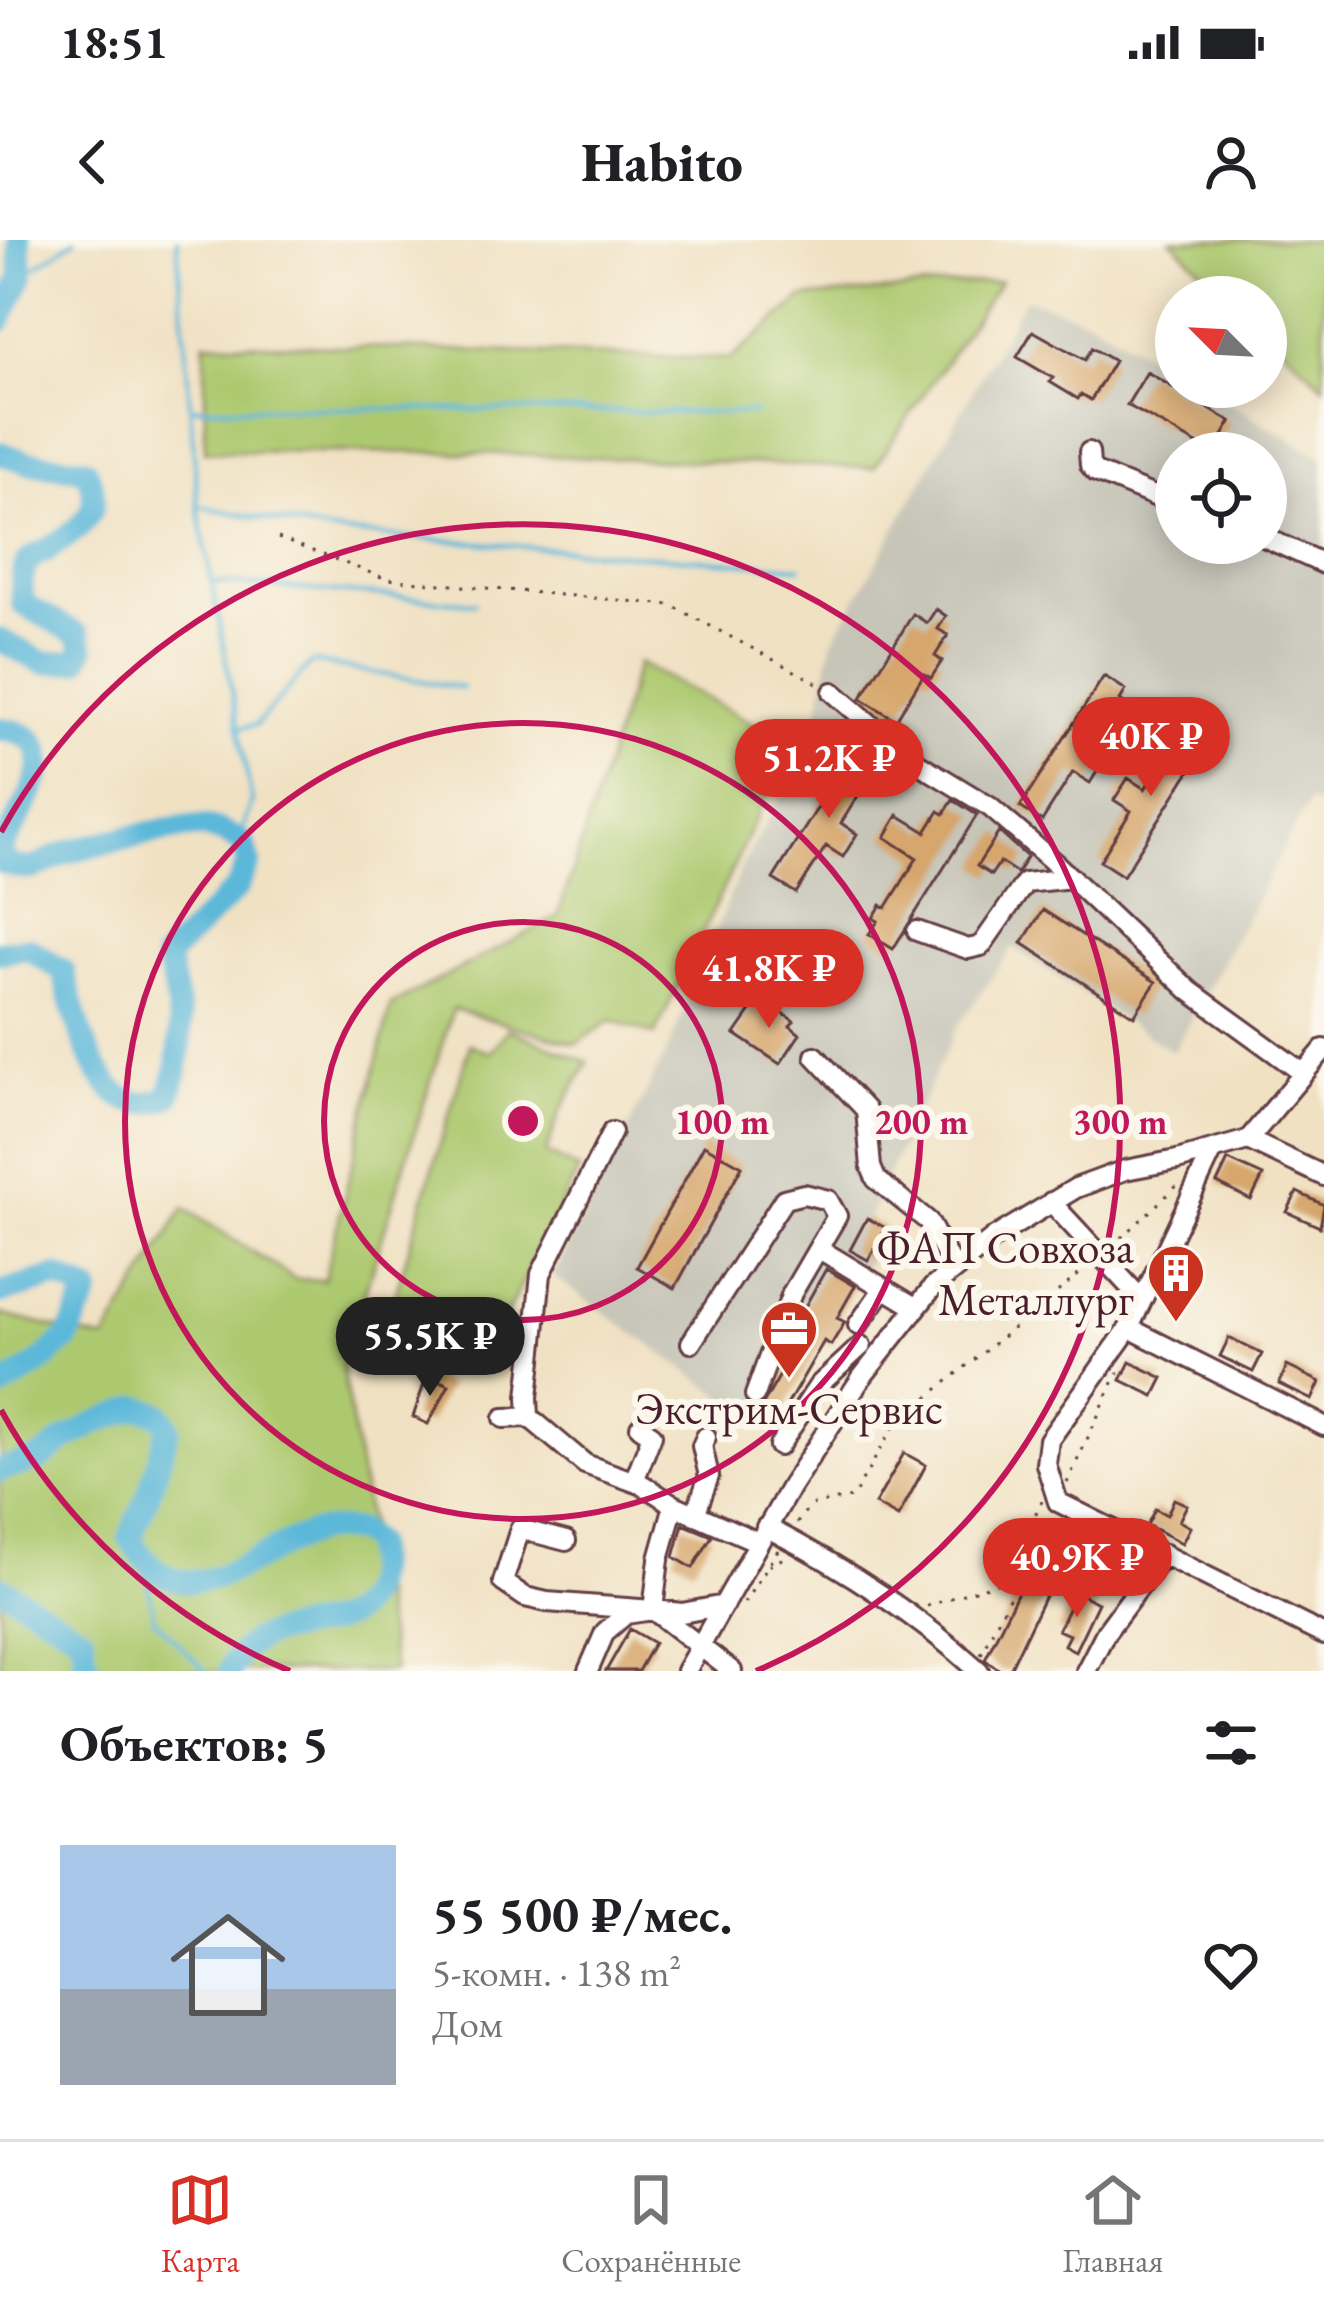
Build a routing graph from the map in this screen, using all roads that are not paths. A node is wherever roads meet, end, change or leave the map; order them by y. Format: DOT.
graph roads {
  1 [pos="1089,452"];
  2 [pos="1155,497"];
  3 [pos="1287,547"];
  4 [pos="1324,563"];
  5 [pos="833,692"];
  6 [pos="1072,878"];
  7 [pos="917,931"];
  8 [pos="1324,1049"];
  9 [pos="815,1056"];
  10 [pos="1303,1073"];
  11 [pos="612,1132"];
  12 [pos="1247,1140"];
  13 [pos="1210,1157"];
  14 [pos="1324,1176"];
  15 [pos="1051,1202"];
  16 [pos="820,1250"];
  17 [pos="954,1269"];
  18 [pos="884,1288"];
  19 [pos="1142,1300"];
  20 [pos="915,1307"];
  21 [pos="1129,1328"];
  22 [pos="860,1341"];
  23 [pos="691,1343"];
  24 [pos="755,1395"];
  25 [pos="529,1417"];
  26 [pos="504,1418"];
  27 [pos="1324,1426"];
  28 [pos="640,1427"];
  29 [pos="706,1437"];
  30 [pos="779,1446"];
  31 [pos="634,1481"];
  32 [pos="674,1505"];
  33 [pos="695,1515"];
  34 [pos="762,1534"];
  35 [pos="566,1541"];
  36 [pos="1164,1555"];
  37 [pos="734,1604"];
  38 [pos="653,1610"];
  39 [pos="1324,1634"];
  40 [pos="700,1648"];
  41 [pos="977,1669"];
  42 [pos="588,1671"];
  43 [pos="686,1671"];
  44 [pos="732,1671"];
  45 [pos="1086,1671"];
  1 -- 2 [label="street"];
  3 -- 4 [label="street"];
  5 -- 6 [label="street"];
  6 -- 7 [label="street"];
  6 -- 10 [label="street"];
  8 -- 10 [label="street"];
  9 -- 17 [label="street"];
  10 -- 12 [label="street"];
  11 -- 25 [label="street"];
  12 -- 13 [label="street"];
  12 -- 14 [label="street"];
  13 -- 15 [label="street"];
  13 -- 19 [label="street"];
  15 -- 17 [label="street"];
  15 -- 19 [label="street"];
  16 -- 18 [label="street"];
  16 -- 23 [label="street"];
  16 -- 24 [label="street"];
  17 -- 20 [label="street"];
  18 -- 20 [label="street"];
  18 -- 22 [label="street"];
  19 -- 21 [label="street"];
  20 -- 22 [label="street"];
  21 -- 27 [label="street"];
  21 -- 36 [label="street"];
  22 -- 30 [label="street"];
  22 -- 34 [label="street"];
  25 -- 26 [label="street"];
  25 -- 31 [label="street"];
  28 -- 31 [label="street"];
  29 -- 33 [label="street"];
  31 -- 32 [label="street"];
  32 -- 33 [label="street"];
  32 -- 38 [label="street"];
  33 -- 34 [label="street"];
  34 -- 37 [label="street"];
  34 -- 41 [label="street"];
  35 -- 38 [label="street"];
  36 -- 39 [label="street"];
  36 -- 45 [label="street"];
  37 -- 38 [label="street"];
  37 -- 40 [label="street"];
  38 -- 40 [label="street"];
  38 -- 42 [label="street"];
  40 -- 43 [label="street"];
  40 -- 44 [label="street"];
}
